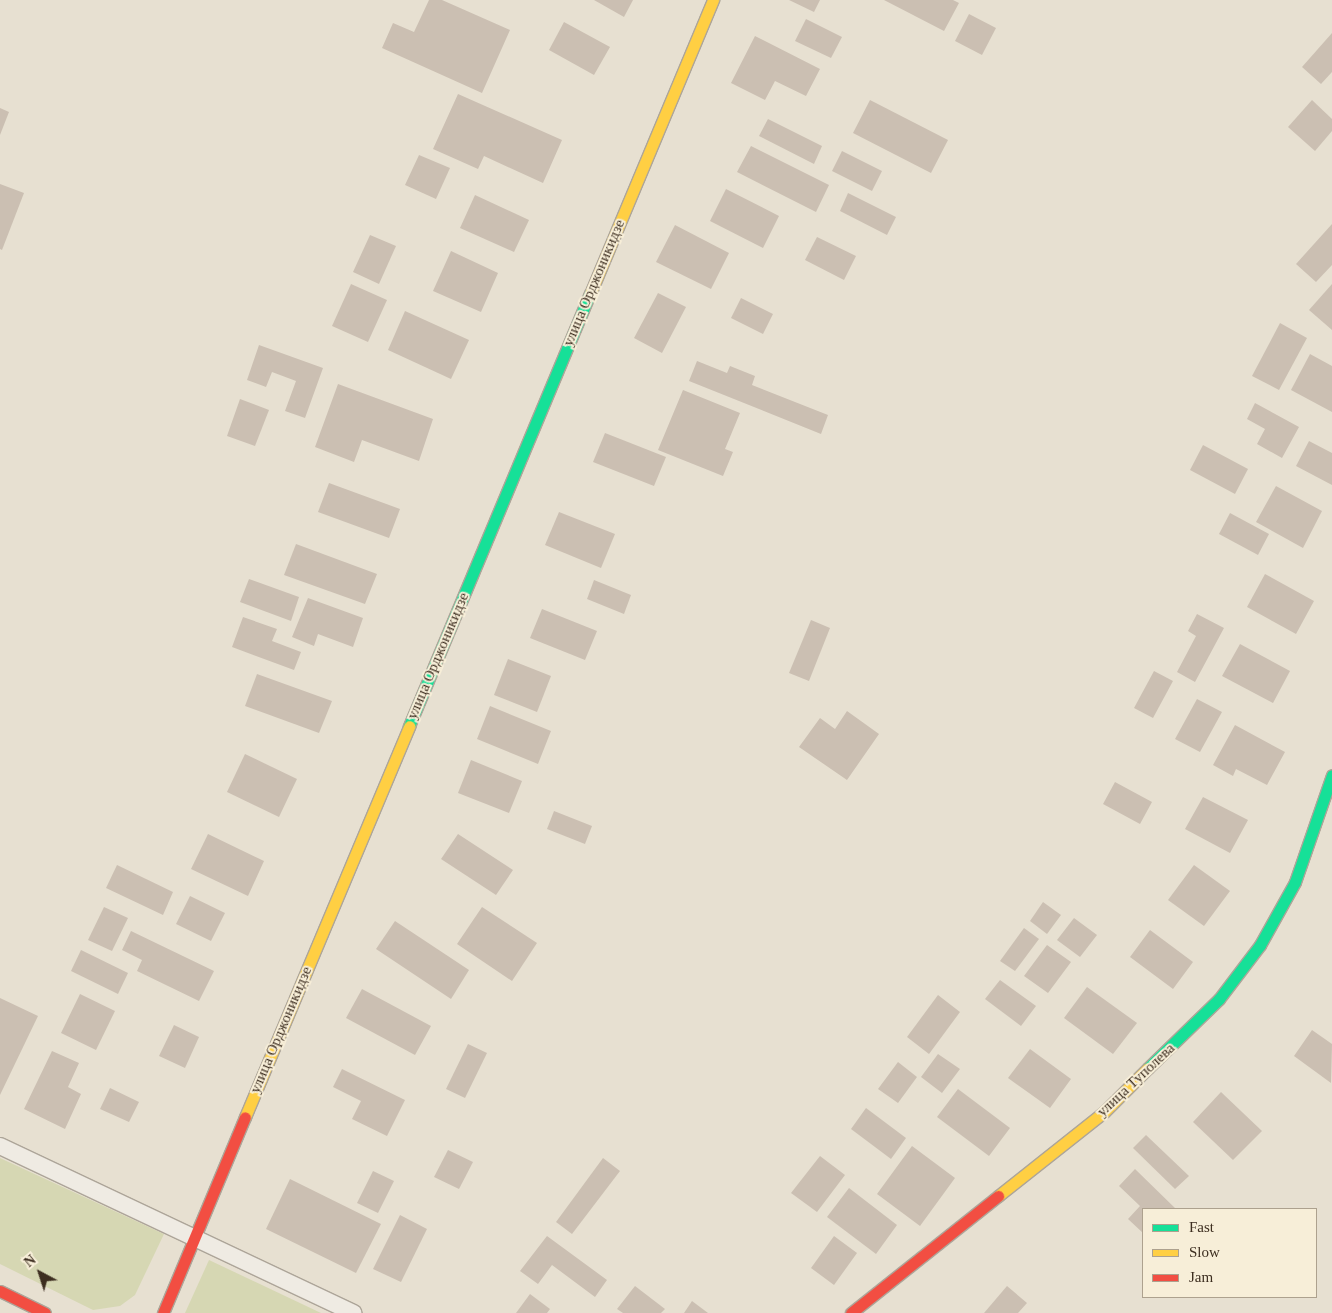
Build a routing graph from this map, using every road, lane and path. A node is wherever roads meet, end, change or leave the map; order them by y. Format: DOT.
graph roads {
  1 [pos="713,0"];
  2 [pos="1332,775"];
  3 [pos="0,1146"];
  4 [pos="194,1238"];
  5 [pos="0,1291"];
  6 [pos="45,1313"];
  7 [pos="163,1313"];
  8 [pos="353,1313"];
  9 [pos="851,1313"];
  1 -- 4 [label="street, улица Орджоникидзе"];
  2 -- 9 [label="street, улица Туполева"];
  3 -- 4 [label="lane"];
  4 -- 7 [label="street, улица Орджоникидзе"];
  4 -- 8 [label="lane"];
  5 -- 6 [label="street"];
}
